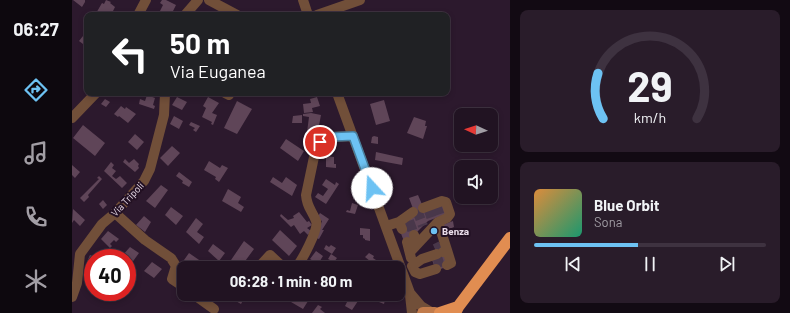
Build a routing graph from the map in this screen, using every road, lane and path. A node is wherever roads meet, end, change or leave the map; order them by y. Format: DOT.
graph roads {
  1 [pos="146,0"];
  2 [pos="198,0"];
  3 [pos="209,0"];
  4 [pos="303,0"];
  5 [pos="360,0"];
  6 [pos="140,12"];
  7 [pos="188,12"];
  8 [pos="231,12"];
  9 [pos="307,12"];
  10 [pos="326,12"];
  11 [pos="93,96"];
  12 [pos="165,96"];
  13 [pos="338,96"];
  14 [pos="72,118"];
  15 [pos="353,136"];
  16 [pos="115,213"];
  17 [pos="437,221"];
  18 [pos="386,226"];
  19 [pos="510,238"];
  20 [pos="264,261"];
  21 [pos="276,261"];
  22 [pos="301,261"];
  23 [pos="399,261"];
  24 [pos="435,267"];
  25 [pos="414,269"];
  26 [pos="405,270"];
  27 [pos="405,279"];
  28 [pos="177,282"];
  29 [pos="410,293"];
  30 [pos="72,297"];
  31 [pos="203,301"];
  32 [pos="214,309"];
  33 [pos="457,310"];
  34 [pos="412,313"];
  35 [pos="432,313"];
  1 -- 6 [label="street"];
  2 -- 7 [label="street"];
  3 -- 8 [label="street"];
  4 -- 9 [label="street"];
  5 -- 10 [label="street"];
  11 -- 14 [label="street"];
  12 -- 16 [label="street, Via Tripoli"];
  13 -- 15 [label="street"];
  15 -- 18 [label="street"];
  15 -- 22 [label="street"];
  16 -- 28 [label="street"];
  16 -- 30 [label="street, Via Tripoli"];
  17 -- 18 [label="street"];
  17 -- 25 [label="street"];
  17 -- 25 [label="street"];
  18 -- 23 [label="street"];
  19 -- 33 [label="highway"];
  20 -- 21 [label="street"];
  24 -- 25 [label="street"];
  25 -- 26 [label="street"];
  27 -- 29 [label="street"];
  29 -- 34 [label="street"];
  29 -- 35 [label="street"];
  31 -- 32 [label="street"];
  33 -- 35 [label="highway"];
}
